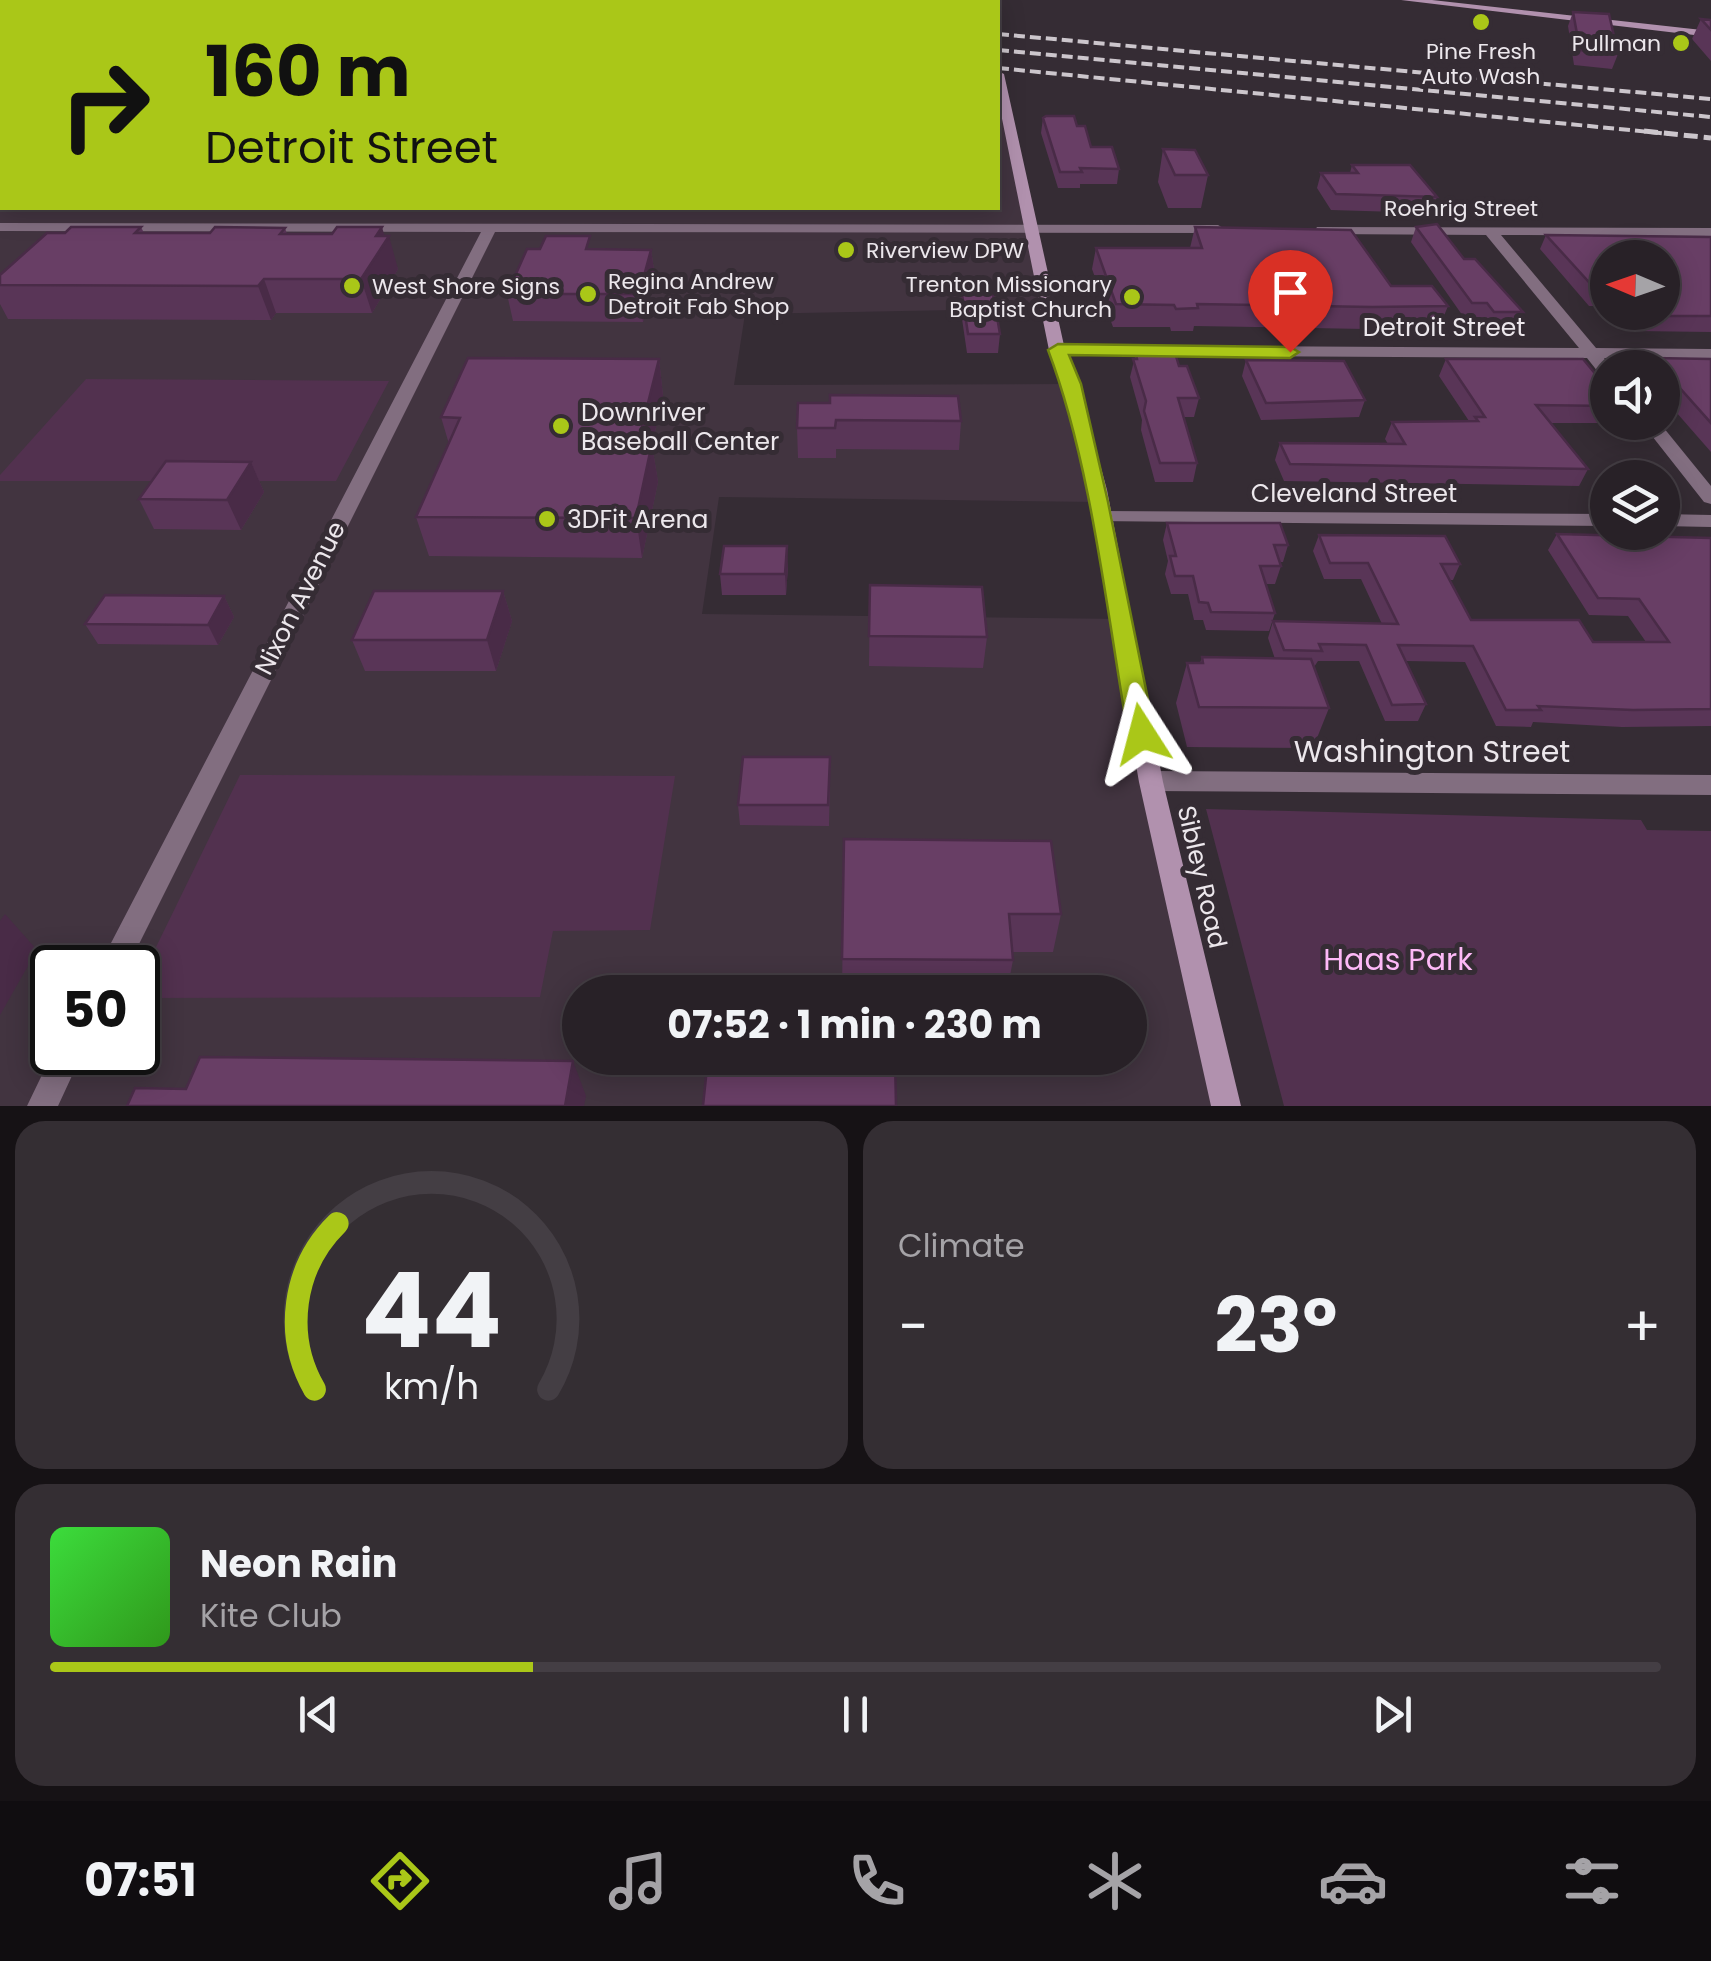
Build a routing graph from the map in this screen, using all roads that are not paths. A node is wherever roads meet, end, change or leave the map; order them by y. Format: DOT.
graph roads {
  1 [pos="1406,0"];
  2 [pos="1476,0"];
  3 [pos="1459,3"];
  4 [pos="1711,25"];
  5 [pos="1711,34"];
  6 [pos="1000,83"];
  7 [pos="0,228"];
  8 [pos="489,230"];
  9 [pos="1032,230"];
  10 [pos="1238,230"];
  11 [pos="1296,230"];
  12 [pos="1490,231"];
  13 [pos="1711,232"];
  14 [pos="1058,350"];
  15 [pos="1590,350"];
  16 [pos="1590,352"];
  17 [pos="1680,353"];
  18 [pos="1711,354"];
  19 [pos="1664,440"];
  20 [pos="1711,498"];
  21 [pos="1100,517"];
  22 [pos="1590,520"];
  23 [pos="1680,520"];
  24 [pos="1711,520"];
  25 [pos="1152,781"];
  26 [pos="1711,785"];
  27 [pos="124,945"];
  28 [pos="58,1075"];
  29 [pos="42,1106"];
  30 [pos="1226,1106"];
  1 -- 3 [label="main road"];
  2 -- 4 [label="main road"];
  3 -- 5 [label="main road"];
  6 -- 9 [label="main road, Sibley Road"];
  7 -- 8 [label="street"];
  8 -- 9 [label="street"];
  8 -- 27 [label="street, Nixon Avenue"];
  9 -- 10 [label="street"];
  9 -- 14 [label="main road, Sibley Road"];
  11 -- 12 [label="street, Roehrig Street"];
  12 -- 13 [label="street, Roehrig Street"];
  12 -- 15 [label="street"];
  14 -- 16 [label="street, Detroit Street"];
  14 -- 21 [label="main road, Sibley Road"];
  17 -- 18 [label="street, Detroit Street"];
  19 -- 20 [label="street"];
  21 -- 22 [label="street, Cleveland Street"];
  21 -- 25 [label="main road, Sibley Road"];
  23 -- 24 [label="street"];
  25 -- 26 [label="street, Washington Street"];
  25 -- 30 [label="main road, Sibley Road"];
  28 -- 29 [label="street"];
}
